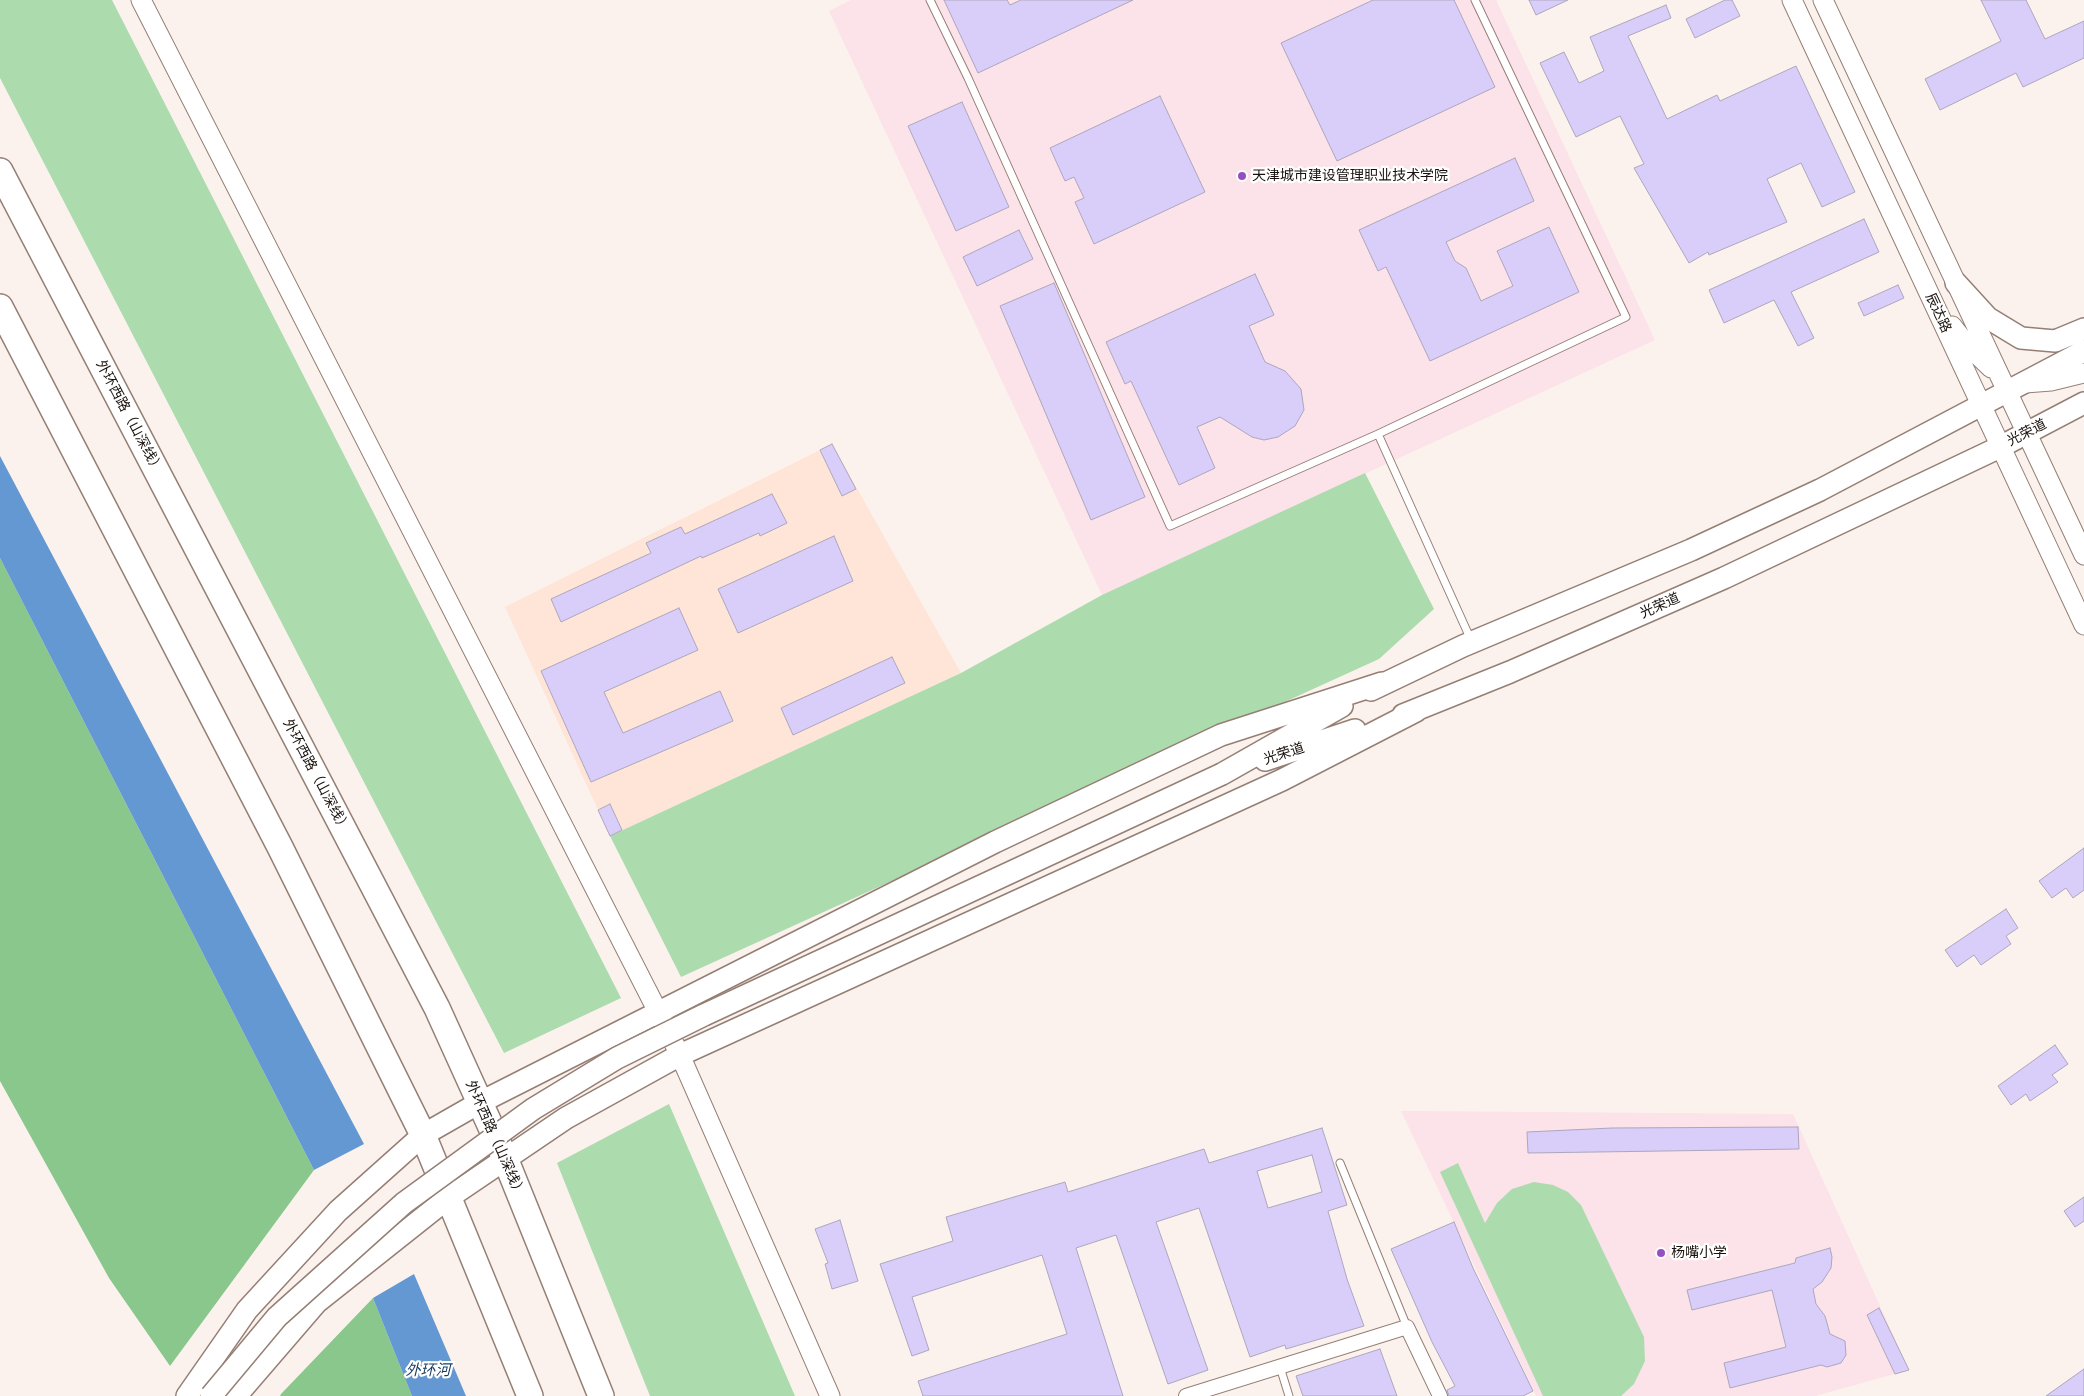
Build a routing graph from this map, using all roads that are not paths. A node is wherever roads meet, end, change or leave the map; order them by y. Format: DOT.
graph roads {
  1 [pos="141,0"];
  2 [pos="930,0"];
  3 [pos="1475,0"];
  4 [pos="1792,0"];
  5 [pos="1823,0"];
  6 [pos="0,171"];
  7 [pos="1956,283"];
  8 [pos="1930,297"];
  9 [pos="0,307"];
  10 [pos="2084,329"];
  11 [pos="2084,351"];
  12 [pos="1997,372"];
  13 [pos="2084,373"];
  14 [pos="2016,387"];
  15 [pos="2084,404"];
  16 [pos="1981,406"];
  17 [pos="1378,434"];
  18 [pos="2026,434"];
  19 [pos="2000,447"];
  20 [pos="2084,555"];
  21 [pos="2084,625"];
  22 [pos="1472,642"];
  23 [pos="1382,683"];
  24 [pos="1416,711"];
  25 [pos="1222,774"];
  26 [pos="658,1013"];
  27 [pos="680,1055"];
  28 [pos="479,1103"];
  29 [pos="423,1136"];
  30 [pos="505,1158"];
  31 [pos="1340,1163"];
  32 [pos="448,1198"];
  33 [pos="1407,1327"];
  34 [pos="1280,1367"];
  35 [pos="187,1396"];
  36 [pos="211,1396"];
  37 [pos="236,1396"];
  38 [pos="530,1396"];
  39 [pos="601,1396"];
  40 [pos="830,1396"];
  41 [pos="1186,1396"];
  42 [pos="1290,1396"];
  43 [pos="1440,1396"];
  1 -- 26 [label="street"];
  2 -- 17 [label="lane"];
  3 -- 17 [label="lane"];
  4 -- 8 [label="street, 辰达路"];
  5 -- 7 [label="street, 辰达路"];
  6 -- 28 [label="highway, 外环西路（山深线）"];
  7 -- 10 [label="main road"];
  7 -- 12 [label="street, 辰达路"];
  8 -- 12 [label="street"];
  8 -- 16 [label="street, 辰达路"];
  9 -- 29 [label="highway"];
  11 -- 14 [label="main road"];
  12 -- 14 [label="street"];
  13 -- 14 [label="street"];
  14 -- 16 [label="main road"];
  14 -- 18 [label="street"];
  15 -- 18 [label="main road, 光荣道"];
  16 -- 19 [label="street, 辰达路"];
  16 -- 22 [label="main road"];
  17 -- 22 [label="lane"];
  18 -- 19 [label="main road, 光荣道"];
  18 -- 20 [label="street"];
  19 -- 21 [label="street, 辰达路"];
  19 -- 24 [label="main road, 光荣道"];
  22 -- 23 [label="main road"];
  23 -- 25 [label="main road"];
  23 -- 26 [label="main road"];
  24 -- 25 [label="main road, 光荣道"];
  24 -- 27 [label="main road"];
  25 -- 36 [label="main road, bridge"];
  26 -- 27 [label="street"];
  26 -- 28 [label="main road"];
  27 -- 30 [label="main road"];
  27 -- 40 [label="street"];
  28 -- 29 [label="main road"];
  28 -- 30 [label="highway, 外环西路（山深线）"];
  29 -- 32 [label="highway"];
  29 -- 35 [label="main road"];
  30 -- 32 [label="main road"];
  30 -- 39 [label="highway, 外环西路（山深线）"];
  31 -- 33 [label="lane"];
  32 -- 37 [label="main road"];
  32 -- 38 [label="highway"];
  33 -- 34 [label="street"];
  33 -- 43 [label="street"];
  34 -- 41 [label="street"];
  34 -- 42 [label="lane"];
}
